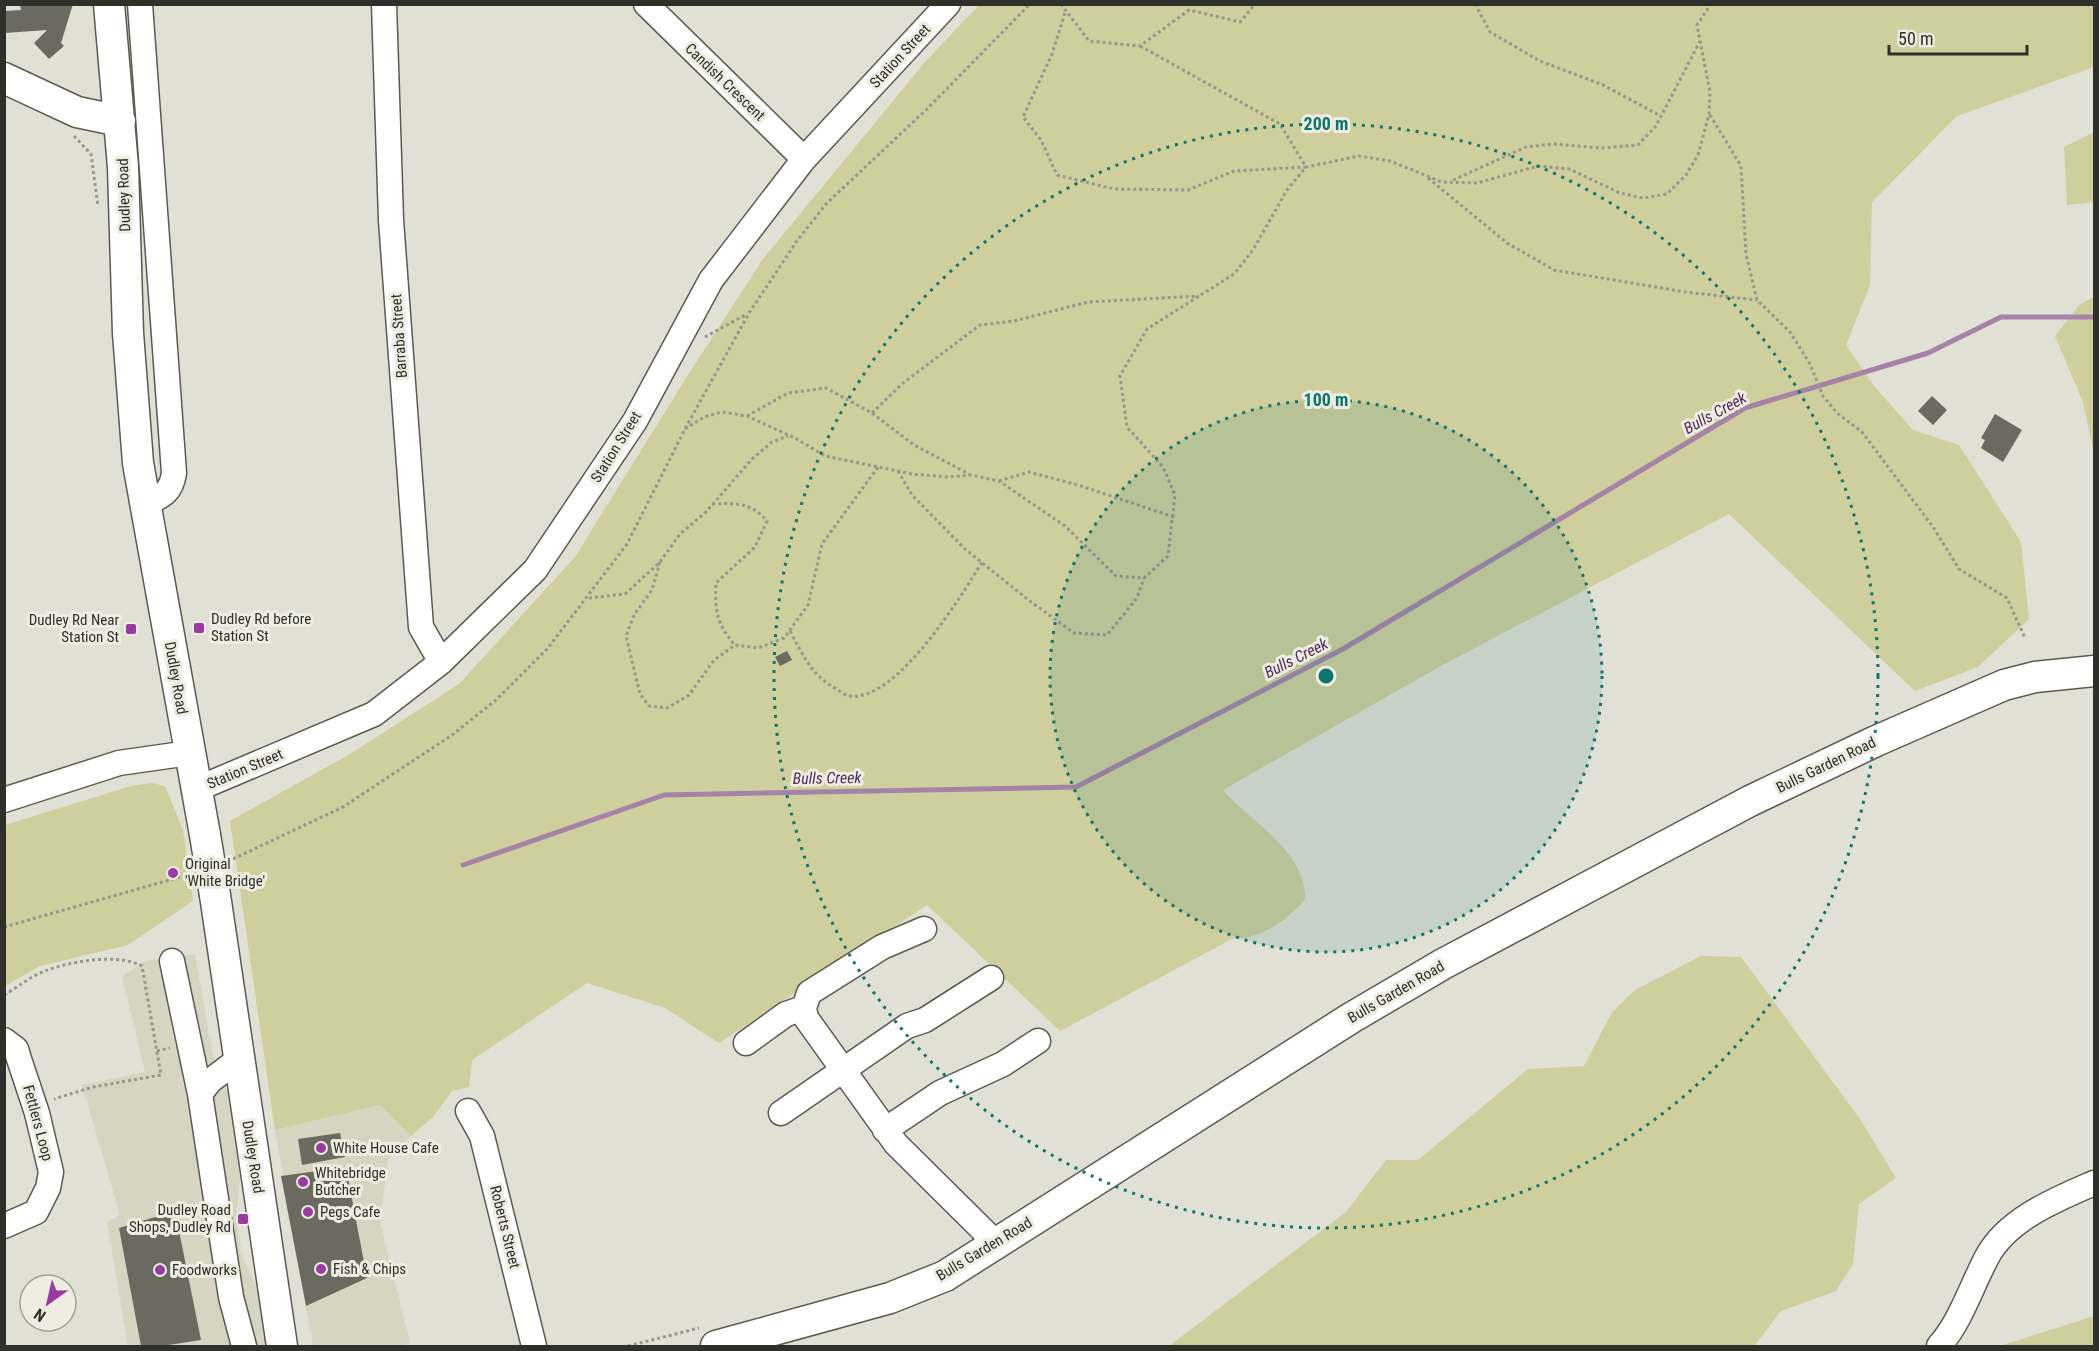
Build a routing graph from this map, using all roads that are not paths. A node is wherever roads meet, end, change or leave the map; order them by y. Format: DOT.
graph roads {
  1 [pos="109,4"];
  2 [pos="140,4"];
  3 [pos="384,4"];
  4 [pos="645,4"];
  5 [pos="948,4"];
  6 [pos="4,78"];
  7 [pos="134,121"];
  8 [pos="804,159"];
  9 [pos="441,662"];
  10 [pos="2094,671"];
  11 [pos="189,753"];
  12 [pos="197,789"];
  13 [pos="4,800"];
  14 [pos="924,929"];
  15 [pos="172,961"];
  16 [pos="991,978"];
  17 [pos="804,1008"];
  18 [pos="4,1040"];
  19 [pos="1038,1041"];
  20 [pos="746,1043"];
  21 [pos="239,1059"];
  22 [pos="841,1070"];
  23 [pos="200,1094"];
  24 [pos="468,1111"];
  25 [pos="782,1113"];
  26 [pos="885,1130"];
  27 [pos="2094,1183"];
  28 [pos="4,1226"];
  29 [pos="996,1243"];
  30 [pos="712,1336"];
  31 [pos="244,1347"];
  32 [pos="282,1347"];
  33 [pos="534,1347"];
  34 [pos="1940,1347"];
  1 -- 7 [label="main road, Dudley Road"];
  2 -- 7 [label="street"];
  3 -- 9 [label="street, Barraba Street"];
  4 -- 8 [label="street, Candish Crescent"];
  5 -- 8 [label="street, Station Street"];
  6 -- 7 [label="main road"];
  7 -- 11 [label="main road, Dudley Road"];
  8 -- 9 [label="street, Station Street"];
  9 -- 12 [label="street, Station Street"];
  10 -- 29 [label="main road, Bulls Garden Road"];
  11 -- 12 [label="main road, Dudley Road"];
  11 -- 13 [label="street"];
  12 -- 21 [label="main road, Dudley Road, bridge"];
  14 -- 17 [label="street"];
  15 -- 23 [label="street"];
  16 -- 22 [label="street"];
  17 -- 20 [label="street"];
  17 -- 22 [label="street"];
  18 -- 28 [label="street, Fettlers Loop"];
  19 -- 26 [label="street"];
  21 -- 23 [label="street"];
  21 -- 32 [label="main road, Dudley Road"];
  22 -- 25 [label="street"];
  22 -- 26 [label="street"];
  23 -- 31 [label="street"];
  24 -- 33 [label="street, Roberts Street"];
  26 -- 29 [label="street"];
  27 -- 34 [label="street"];
  29 -- 30 [label="main road, Bulls Garden Road"];
}
